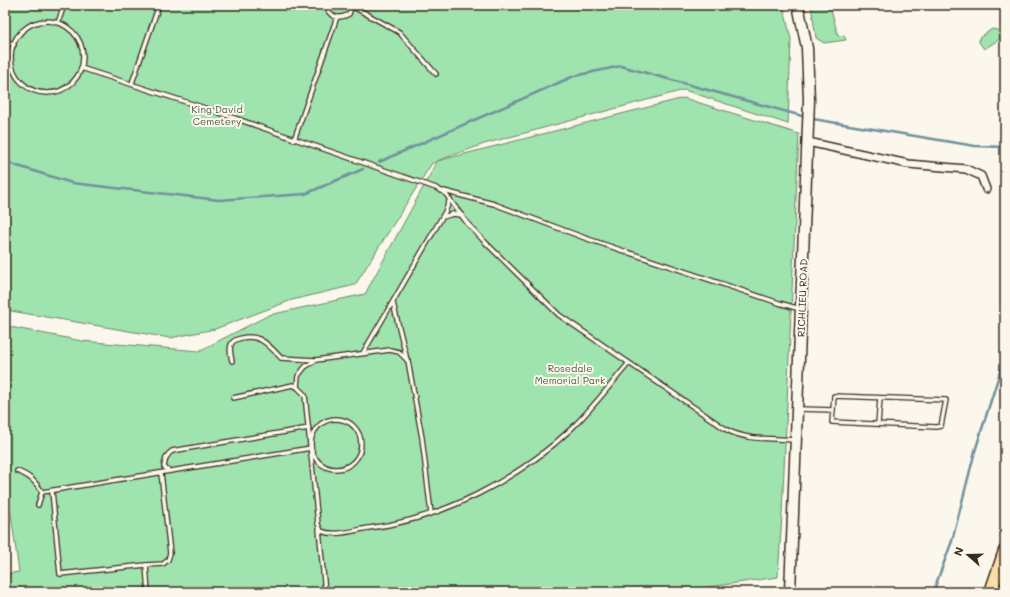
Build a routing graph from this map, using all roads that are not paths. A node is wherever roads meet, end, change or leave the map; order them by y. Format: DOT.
graph roads {
  1 [pos="64,5"];
  2 [pos="159,5"];
  3 [pos="326,5"];
  4 [pos="798,5"];
  5 [pos="352,6"];
  6 [pos="337,17"];
  7 [pos="58,23"];
  8 [pos="5,40"];
  9 [pos="5,44"];
  10 [pos="14,44"];
  11 [pos="81,68"];
  12 [pos="436,74"];
  13 [pos="132,83"];
  14 [pos="294,140"];
  15 [pos="808,142"];
  16 [pos="986,188"];
  17 [pos="439,190"];
  18 [pos="450,199"];
  19 [pos="462,215"];
  20 [pos="440,219"];
  21 [pos="392,303"];
  22 [pos="802,309"];
  23 [pos="363,353"];
  24 [pos="316,360"];
  25 [pos="232,361"];
  26 [pos="408,361"];
  27 [pos="629,363"];
  28 [pos="297,386"];
  29 [pos="233,398"];
  30 [pos="880,398"];
  31 [pos="798,409"];
  32 [pos="833,410"];
  33 [pos="878,424"];
  34 [pos="309,428"];
  35 [pos="797,440"];
  36 [pos="310,448"];
  37 [pos="17,471"];
  38 [pos="169,471"];
  39 [pos="161,473"];
  40 [pos="52,491"];
  41 [pos="42,492"];
  42 [pos="38,505"];
  43 [pos="431,513"];
  44 [pos="319,529"];
  45 [pos="1005,551"];
  46 [pos="146,565"];
  47 [pos="148,592"];
  48 [pos="325,592"];
  49 [pos="790,592"];
  50 [pos="991,592"];
  1 -- 7 [label="lane"];
  2 -- 13 [label="lane"];
  3 -- 6 [label="lane"];
  4 -- 15 [label="main road, RICHLIEU ROAD"];
  5 -- 6 [label="lane"];
  5 -- 12 [label="lane"];
  6 -- 14 [label="lane"];
  7 -- 10 [label="lane"];
  7 -- 11 [label="lane"];
  8 -- 10 [label="lane"];
  9 -- 10 [label="lane"];
  10 -- 11 [label="lane"];
  11 -- 13 [label="lane"];
  13 -- 14 [label="lane"];
  14 -- 17 [label="lane"];
  15 -- 16 [label="street"];
  15 -- 22 [label="main road, RICHLIEU ROAD"];
  17 -- 18 [label="lane"];
  17 -- 22 [label="lane"];
  18 -- 19 [label="lane"];
  18 -- 20 [label="lane"];
  19 -- 20 [label="lane"];
  19 -- 27 [label="lane"];
  20 -- 21 [label="lane"];
  21 -- 23 [label="lane"];
  21 -- 26 [label="lane"];
  22 -- 31 [label="main road, RICHLIEU ROAD"];
  23 -- 24 [label="lane"];
  23 -- 26 [label="lane"];
  24 -- 25 [label="lane"];
  24 -- 28 [label="lane"];
  26 -- 43 [label="lane"];
  27 -- 35 [label="lane"];
  27 -- 43 [label="lane"];
  28 -- 29 [label="lane"];
  28 -- 34 [label="lane"];
  30 -- 32 [label="lane"];
  30 -- 33 [label="lane"];
  30 -- 33 [label="lane"];
  31 -- 32 [label="lane"];
  31 -- 35 [label="main road, RICHLIEU ROAD"];
  32 -- 33 [label="lane"];
  34 -- 36 [label="lane"];
  34 -- 38 [label="lane"];
  35 -- 49 [label="main road, RICHLIEU ROAD"];
  36 -- 36 [label="lane"];
  36 -- 38 [label="lane"];
  36 -- 44 [label="lane"];
  37 -- 41 [label="lane"];
  38 -- 39 [label="lane"];
  39 -- 40 [label="lane"];
  39 -- 46 [label="lane"];
  40 -- 41 [label="lane"];
  40 -- 46 [label="lane"];
  41 -- 42 [label="lane"];
  43 -- 44 [label="lane"];
  44 -- 48 [label="lane"];
  45 -- 50 [label="highway"];
  46 -- 47 [label="lane"];
}
